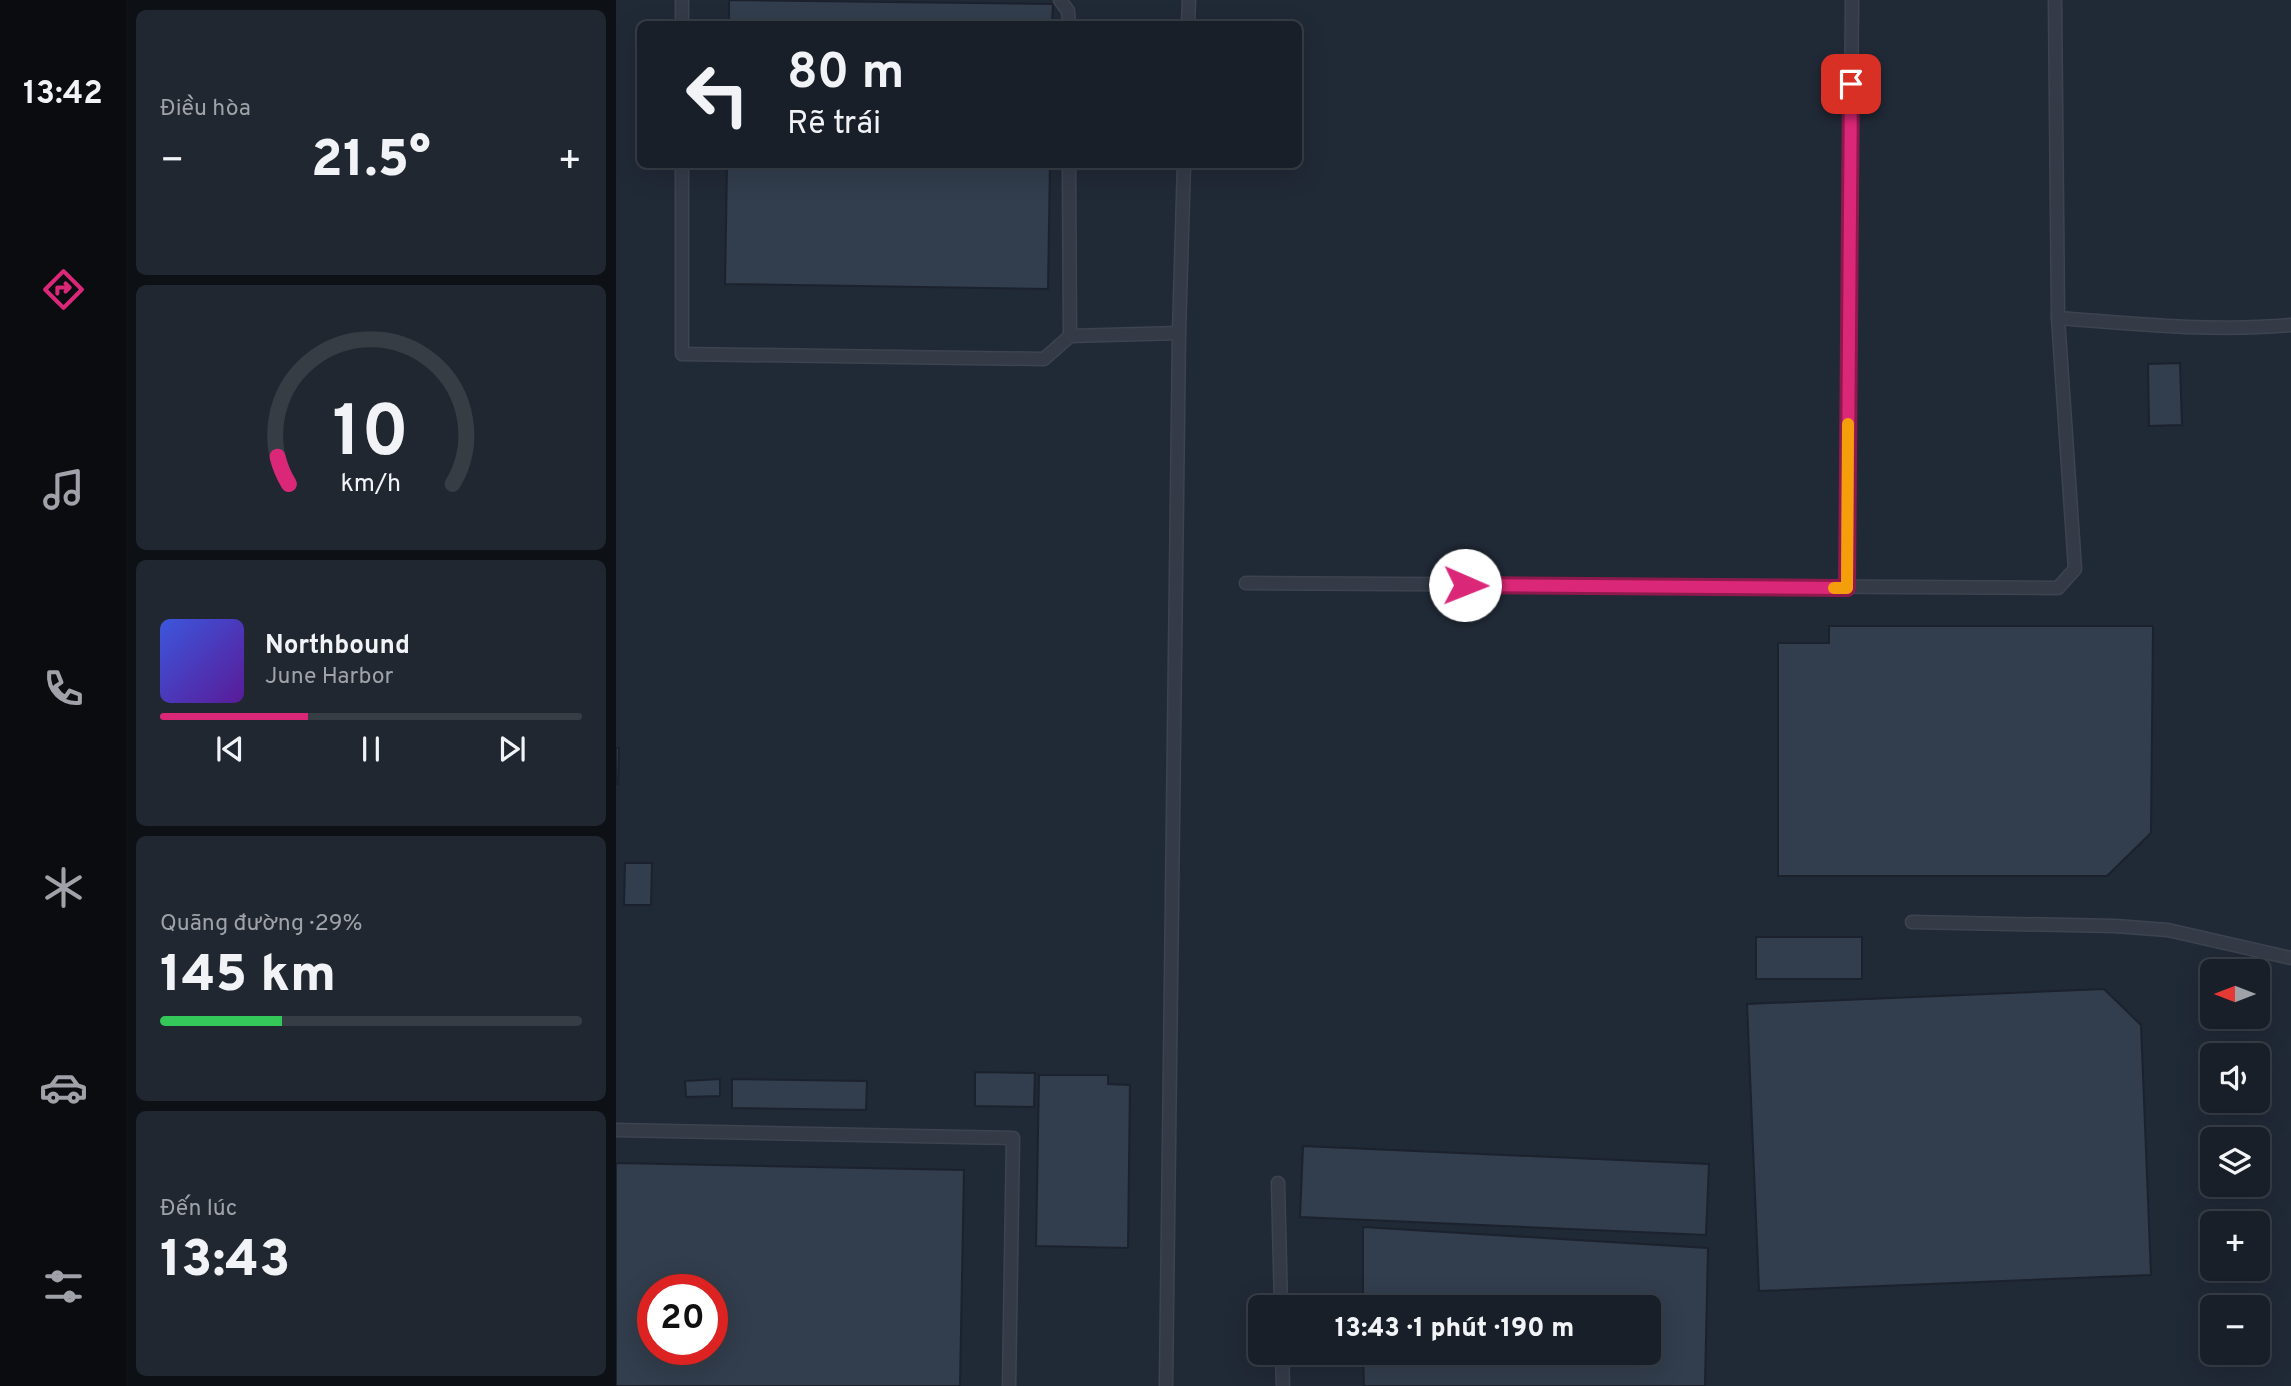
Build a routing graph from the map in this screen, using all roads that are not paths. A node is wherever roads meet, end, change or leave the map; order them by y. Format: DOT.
graph roads {
  1 [pos="682,0"];
  2 [pos="1060,0"];
  3 [pos="1189,0"];
  4 [pos="1852,0"];
  5 [pos="2055,0"];
  6 [pos="682,21"];
  7 [pos="1069,21"];
  8 [pos="1188,21"];
  9 [pos="682,168"];
  10 [pos="1069,168"];
  11 [pos="1184,168"];
  12 [pos="2058,318"];
  13 [pos="2291,325"];
  14 [pos="1179,333"];
  15 [pos="1070,336"];
  16 [pos="1246,583"];
  17 [pos="1847,588"];
  18 [pos="1912,922"];
  19 [pos="2291,958"];
  20 [pos="616,1130"];
  21 [pos="1278,1183"];
  22 [pos="1281,1295"];
  23 [pos="1282,1365"];
  24 [pos="1009,1386"];
  25 [pos="1166,1386"];
  26 [pos="1283,1386"];
  1 -- 6 [label="lane"];
  2 -- 7 [label="lane"];
  3 -- 8 [label="lane"];
  4 -- 17 [label="lane"];
  5 -- 12 [label="lane"];
  9 -- 15 [label="lane"];
  10 -- 15 [label="lane"];
  11 -- 14 [label="lane"];
  12 -- 13 [label="lane"];
  12 -- 17 [label="lane"];
  14 -- 15 [label="lane"];
  14 -- 25 [label="lane"];
  16 -- 17 [label="lane"];
  18 -- 19 [label="lane"];
  20 -- 24 [label="lane"];
  21 -- 22 [label="lane"];
  23 -- 26 [label="lane"];
}
